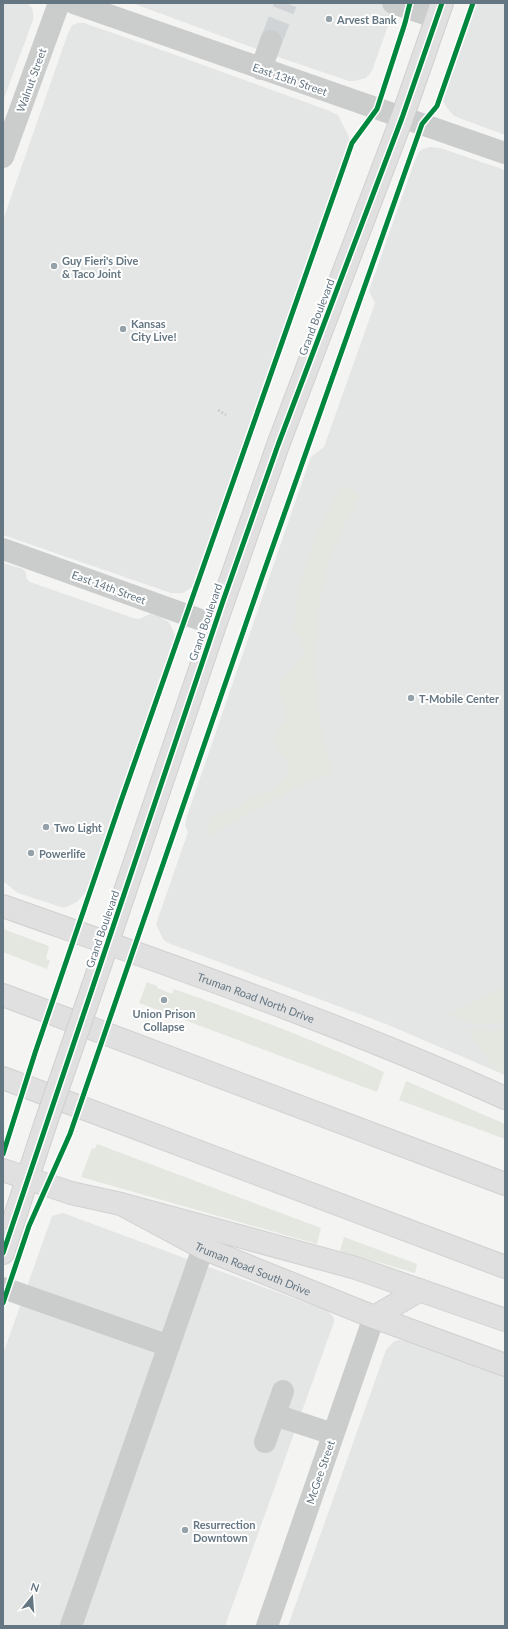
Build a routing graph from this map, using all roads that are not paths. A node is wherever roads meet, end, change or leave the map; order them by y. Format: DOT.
graph roads {
  1 [pos="59,3"];
  2 [pos="74,3"];
  3 [pos="393,3"];
  4 [pos="440,11"];
  5 [pos="271,41"];
  6 [pos="261,69"];
  7 [pos="402,118"];
  8 [pos="505,153"];
  9 [pos="3,157"];
  10 [pos="3,549"];
  11 [pos="215,625"];
  12 [pos="3,906"];
  13 [pos="108,943"];
  14 [pos="3,995"];
  15 [pos="3,1078"];
  16 [pos="505,1098"];
  17 [pos="3,1170"];
  18 [pos="28,1178"];
  19 [pos="505,1184"];
  20 [pos="121,1204"];
  21 [pos="203,1248"];
  22 [pos="3,1253"];
  23 [pos="505,1267"];
  24 [pos="3,1288"];
  25 [pos="420,1290"];
  26 [pos="374,1318"];
  27 [pos="505,1320"];
  28 [pos="169,1346"];
  29 [pos="505,1364"];
  30 [pos="283,1391"];
  31 [pos="275,1415"];
  32 [pos="333,1434"];
  33 [pos="265,1442"];
  34 [pos="71,1626"];
  35 [pos="266,1626"];
  1 -- 9 [label="street, Walnut Street"];
  2 -- 6 [label="street, East 13th Street"];
  3 -- 4 [label="street"];
  4 -- 7 [label="main road, Grand Boulevard"];
  5 -- 6 [label="street"];
  6 -- 7 [label="street, East 13th Street"];
  7 -- 8 [label="street, East 13th Street"];
  7 -- 11 [label="main road, Grand Boulevard"];
  10 -- 11 [label="street, East 14th Street"];
  11 -- 13 [label="main road, Grand Boulevard"];
  12 -- 13 [label="main road, Truman Road North Drive"];
  13 -- 16 [label="main road, Truman Road North Drive"];
  13 -- 18 [label="main road, Grand Boulevard, bridge"];
  14 -- 19 [label="main road"];
  15 -- 23 [label="main road"];
  17 -- 18 [label="main road, Truman Road South Drive"];
  18 -- 20 [label="main road, Truman Road South Drive"];
  18 -- 22 [label="main road, Grand Boulevard"];
  20 -- 21 [label="main road, Truman Road South Drive"];
  20 -- 25 [label="main road"];
  21 -- 26 [label="main road, Truman Road South Drive"];
  21 -- 28 [label="street"];
  24 -- 28 [label="street"];
  25 -- 26 [label="main road"];
  25 -- 27 [label="main road"];
  26 -- 29 [label="main road, Truman Road South Drive"];
  26 -- 32 [label="street, McGee Street"];
  28 -- 34 [label="street"];
  30 -- 31 [label="street"];
  31 -- 32 [label="street"];
  31 -- 33 [label="street"];
  32 -- 35 [label="street, McGee Street"];
}
